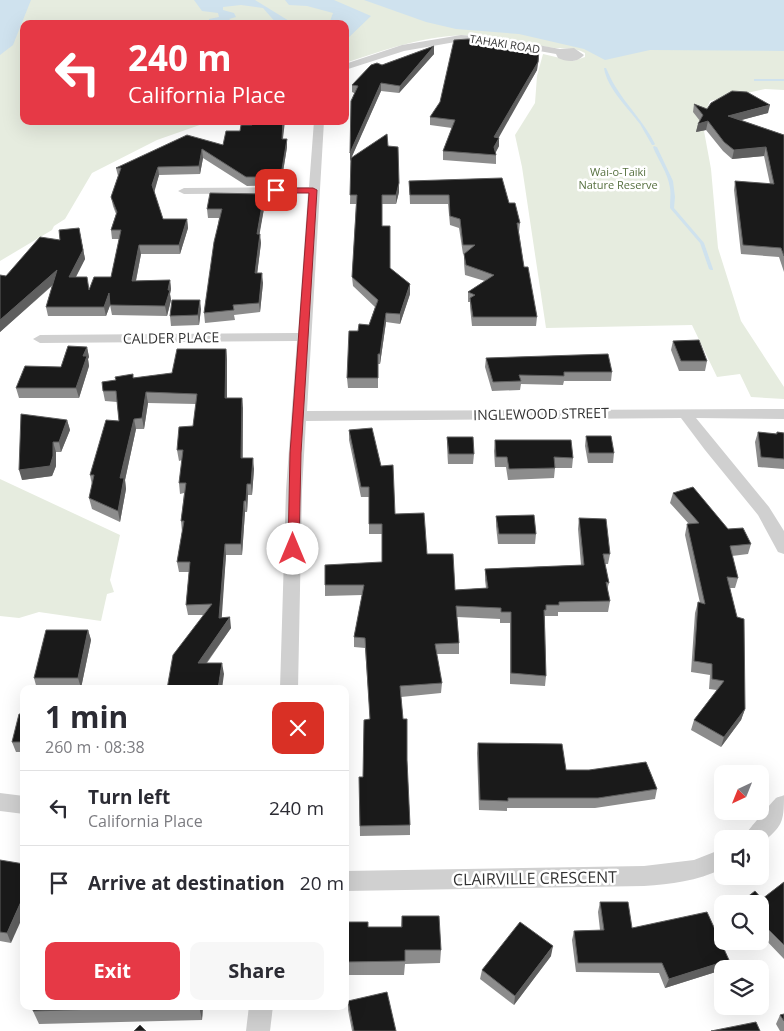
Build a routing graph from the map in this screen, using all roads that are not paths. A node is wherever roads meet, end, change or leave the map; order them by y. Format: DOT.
graph roads {
  1 [pos="560,52"];
  2 [pos="349,66"];
  3 [pos="318,125"];
  4 [pos="313,190"];
  5 [pos="184,191"];
  6 [pos="303,337"];
  7 [pos="40,339"];
  8 [pos="685,413"];
  9 [pos="784,414"];
  10 [pos="298,416"];
  11 [pos="784,548"];
  12 [pos="289,685"];
  13 [pos="0,802"];
  14 [pos="20,804"];
  15 [pos="784,804"];
  16 [pos="763,830"];
  17 [pos="714,862"];
  18 [pos="349,881"];
  19 [pos="261,1010"];
  20 [pos="258,1031"];
  1 -- 2 [label="street, TAHAKI ROAD"];
  3 -- 4 [label="street"];
  4 -- 5 [label="street"];
  4 -- 6 [label="street"];
  6 -- 7 [label="street, CALDER PLACE"];
  6 -- 10 [label="street"];
  8 -- 9 [label="street, INGLEWOOD STREET"];
  8 -- 10 [label="street, INGLEWOOD STREET"];
  8 -- 11 [label="street"];
  10 -- 12 [label="street"];
  13 -- 14 [label="street"];
  15 -- 16 [label="street"];
  17 -- 18 [label="street, CLAIRVILLE CRESCENT"];
  19 -- 20 [label="street"];
}
